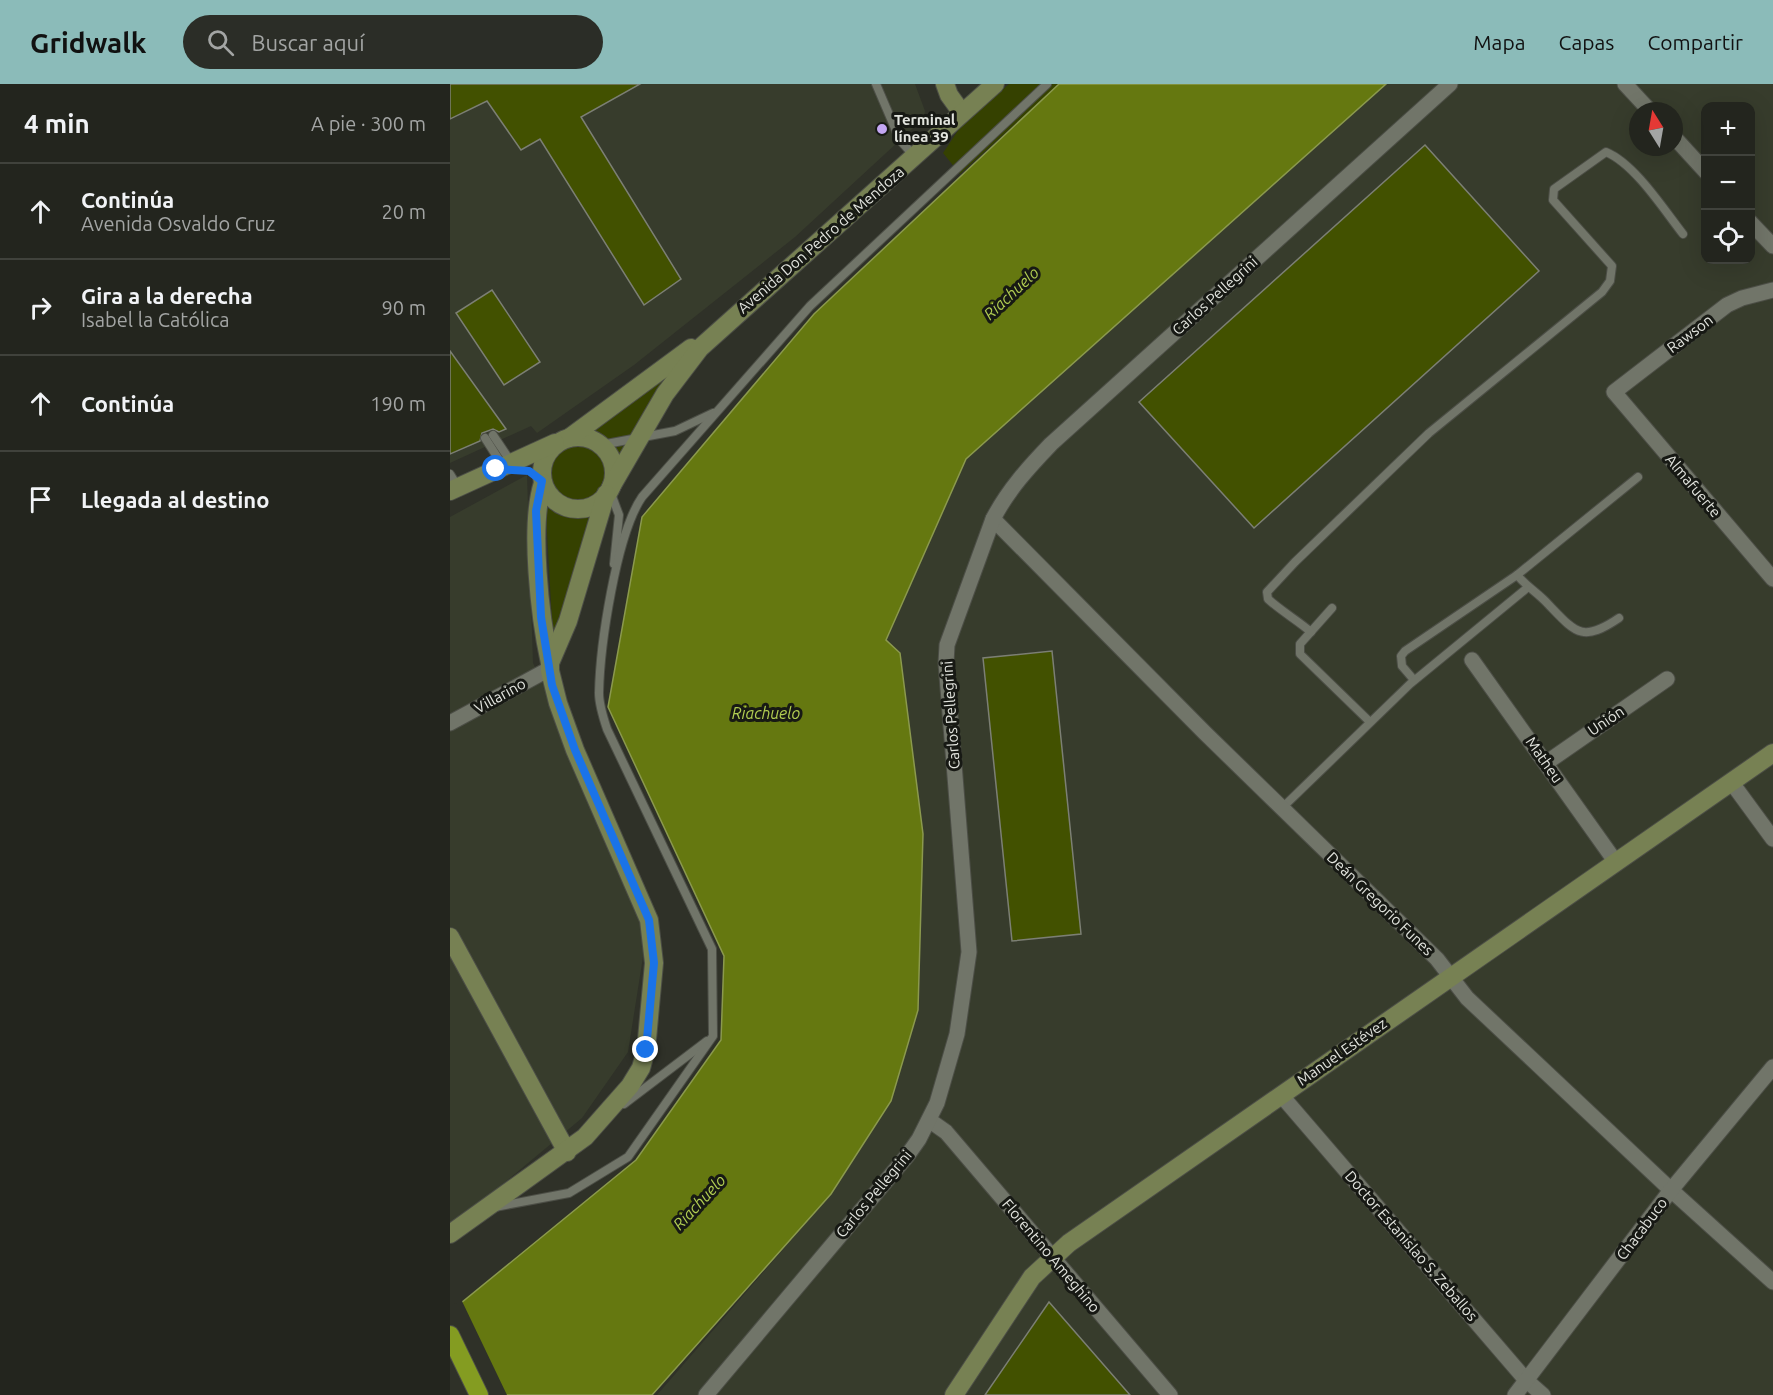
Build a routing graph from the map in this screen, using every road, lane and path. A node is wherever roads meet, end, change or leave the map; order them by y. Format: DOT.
graph roads {
  1 [pos="876,84"];
  2 [pos="945,84"];
  3 [pos="995,84"];
  4 [pos="1047,84"];
  5 [pos="1450,84"];
  6 [pos="1625,84"];
  7 [pos="1642,102"];
  8 [pos="962,114"];
  9 [pos="1683,147"];
  10 [pos="915,157"];
  11 [pos="1701,167"];
  12 [pos="1755,227"];
  13 [pos="1683,234"];
  14 [pos="1773,246"];
  15 [pos="1773,290"];
  16 [pos="727,322"];
  17 [pos="1614,392"];
  18 [pos="717,411"];
  19 [pos="489,437"];
  20 [pos="565,439"];
  21 [pos="637,440"];
  22 [pos="601,445"];
  23 [pos="503,466"];
  24 [pos="1638,477"];
  25 [pos="543,482"];
  26 [pos="453,484"];
  27 [pos="609,490"];
  28 [pos="993,519"];
  29 [pos="1517,575"];
  30 [pos="1773,579"];
  31 [pos="1527,588"];
  32 [pos="609,601"];
  33 [pos="1332,609"];
  34 [pos="1619,618"];
  35 [pos="1311,632"];
  36 [pos="1472,660"];
  37 [pos="550,665"];
  38 [pos="1667,679"];
  39 [pos="1414,680"];
  40 [pos="1370,722"];
  41 [pos="450,723"];
  42 [pos="1773,753"];
  43 [pos="1546,762"];
  44 [pos="1732,783"];
  45 [pos="1282,808"];
  46 [pos="1773,839"];
  47 [pos="1615,861"];
  48 [pos="450,937"];
  49 [pos="1450,977"];
  50 [pos="713,1036"];
  51 [pos="1773,1067"];
  52 [pos="1281,1095"];
  53 [pos="929,1120"];
  54 [pos="602,1121"];
  55 [pos="567,1152"];
  56 [pos="1671,1190"];
  57 [pos="484,1210"];
  58 [pos="450,1234"];
  59 [pos="1052,1257"];
  60 [pos="1773,1282"];
  61 [pos="450,1335"];
  62 [pos="1526,1380"];
  63 [pos="479,1395"];
  64 [pos="706,1395"];
  65 [pos="954,1395"];
  66 [pos="1170,1395"];
  67 [pos="1515,1395"];
  68 [pos="1542,1395"];
  1 -- 10 [label="lane"];
  2 -- 8 [label="main road"];
  3 -- 8 [label="main road, Avenida Don Pedro de Mendoza"];
  4 -- 18 [label="lane"];
  5 -- 28 [label="street, Carlos Pellegrini"];
  6 -- 7 [label="street"];
  8 -- 10 [label="main road, Avenida Don Pedro de Mendoza"];
  9 -- 11 [label="street"];
  10 -- 16 [label="main road, Avenida Don Pedro de Mendoza"];
  12 -- 14 [label="street"];
  13 -- 35 [label="lane"];
  15 -- 17 [label="street, Rawson"];
  16 -- 20 [label="main road, Avenida Don Pedro de Mendoza"];
  16 -- 21 [label="main road, Avenida Don Pedro de Mendoza"];
  17 -- 30 [label="street, Almafuerte"];
  18 -- 21 [label="lane"];
  18 -- 32 [label="lane"];
  19 -- 23 [label="lane"];
  20 -- 22 [label="main road"];
  20 -- 23 [label="main road"];
  20 -- 25 [label="main road"];
  21 -- 22 [label="lane"];
  21 -- 27 [label="main road, Avenida Don Pedro de Mendoza"];
  22 -- 27 [label="main road"];
  23 -- 25 [label="main road"];
  23 -- 26 [label="main road"];
  24 -- 29 [label="lane"];
  25 -- 27 [label="main road"];
  25 -- 37 [label="main road"];
  27 -- 32 [label="lane"];
  27 -- 37 [label="main road, Avenida Don Pedro de Mendoza"];
  28 -- 45 [label="street, Deán Gregorio Funes"];
  28 -- 53 [label="street, Carlos Pellegrini"];
  29 -- 31 [label="lane"];
  29 -- 39 [label="lane"];
  31 -- 34 [label="lane"];
  31 -- 39 [label="lane"];
  32 -- 50 [label="lane"];
  33 -- 35 [label="lane"];
  35 -- 40 [label="lane"];
  36 -- 43 [label="street, Matheu"];
  37 -- 41 [label="street, Villarino"];
  37 -- 54 [label="main road"];
  38 -- 43 [label="street, Unión"];
  39 -- 40 [label="lane"];
  40 -- 45 [label="lane"];
  42 -- 44 [label="main road, Manuel Estévez"];
  43 -- 47 [label="street, Matheu"];
  44 -- 46 [label="street"];
  44 -- 47 [label="main road, Manuel Estévez"];
  45 -- 49 [label="street, Deán Gregorio Funes"];
  47 -- 49 [label="main road, Manuel Estévez"];
  48 -- 55 [label="main road"];
  49 -- 52 [label="main road, Manuel Estévez"];
  49 -- 56 [label="street, Deán Gregorio Funes"];
  50 -- 54 [label="lane"];
  50 -- 57 [label="lane"];
  51 -- 56 [label="street, Chacabuco"];
  52 -- 59 [label="main road, Manuel Estévez"];
  52 -- 62 [label="street, Doctor Estanislao S. Zeballos"];
  53 -- 59 [label="street, Florentino Ameghino"];
  53 -- 64 [label="street, Carlos Pellegrini"];
  54 -- 55 [label="main road"];
  55 -- 57 [label="main road"];
  56 -- 60 [label="street, Deán Gregorio Funes"];
  56 -- 62 [label="street, Chacabuco"];
  57 -- 58 [label="main road"];
  59 -- 65 [label="main road, Manuel Estévez"];
  59 -- 66 [label="street, Florentino Ameghino"];
  61 -- 63 [label="highway"];
  62 -- 67 [label="street, Chacabuco"];
  62 -- 68 [label="street, Doctor Estanislao S. Zeballos"];
}
